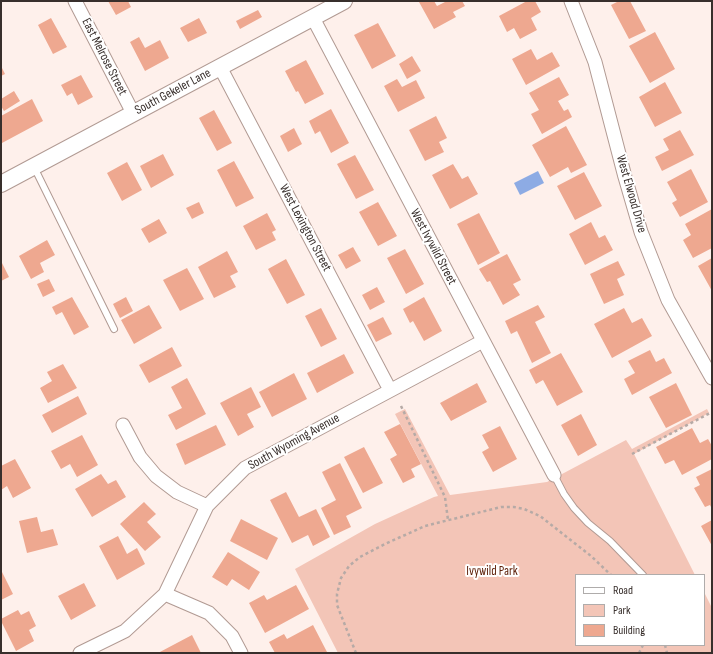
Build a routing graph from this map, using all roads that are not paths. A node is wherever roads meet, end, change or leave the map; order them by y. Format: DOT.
graph roads {
  1 [pos="75,1"];
  2 [pos="344,1"];
  3 [pos="571,1"];
  4 [pos="313,18"];
  5 [pos="220,67"];
  6 [pos="133,114"];
  7 [pos="34,166"];
  8 [pos="1,184"];
  9 [pos="114,329"];
  10 [pos="483,341"];
  11 [pos="712,378"];
  12 [pos="390,390"];
  13 [pos="123,425"];
  14 [pos="554,476"];
  15 [pos="207,506"];
  16 [pos="642,574"];
  17 [pos="165,594"];
  18 [pos="80,653"];
  19 [pos="241,653"];
  1 -- 6 [label="street, East Melrose Street"];
  2 -- 4 [label="street, South Gekeler Lane"];
  3 -- 11 [label="street, West Elwood Drive"];
  4 -- 5 [label="street, South Gekeler Lane"];
  4 -- 10 [label="street, West Ivywild Street"];
  5 -- 6 [label="street, South Gekeler Lane"];
  5 -- 12 [label="street, West Lexington Street"];
  6 -- 7 [label="street, South Gekeler Lane"];
  7 -- 8 [label="street, South Gekeler Lane"];
  7 -- 9 [label="lane"];
  10 -- 12 [label="street, South Wyoming Avenue"];
  10 -- 14 [label="street, West Ivywild Street"];
  12 -- 15 [label="street, South Wyoming Avenue"];
  13 -- 15 [label="street"];
  14 -- 16 [label="lane"];
  15 -- 17 [label="street, South Wyoming Avenue"];
  17 -- 18 [label="street, South Wyoming Avenue"];
  17 -- 19 [label="street"];
}
